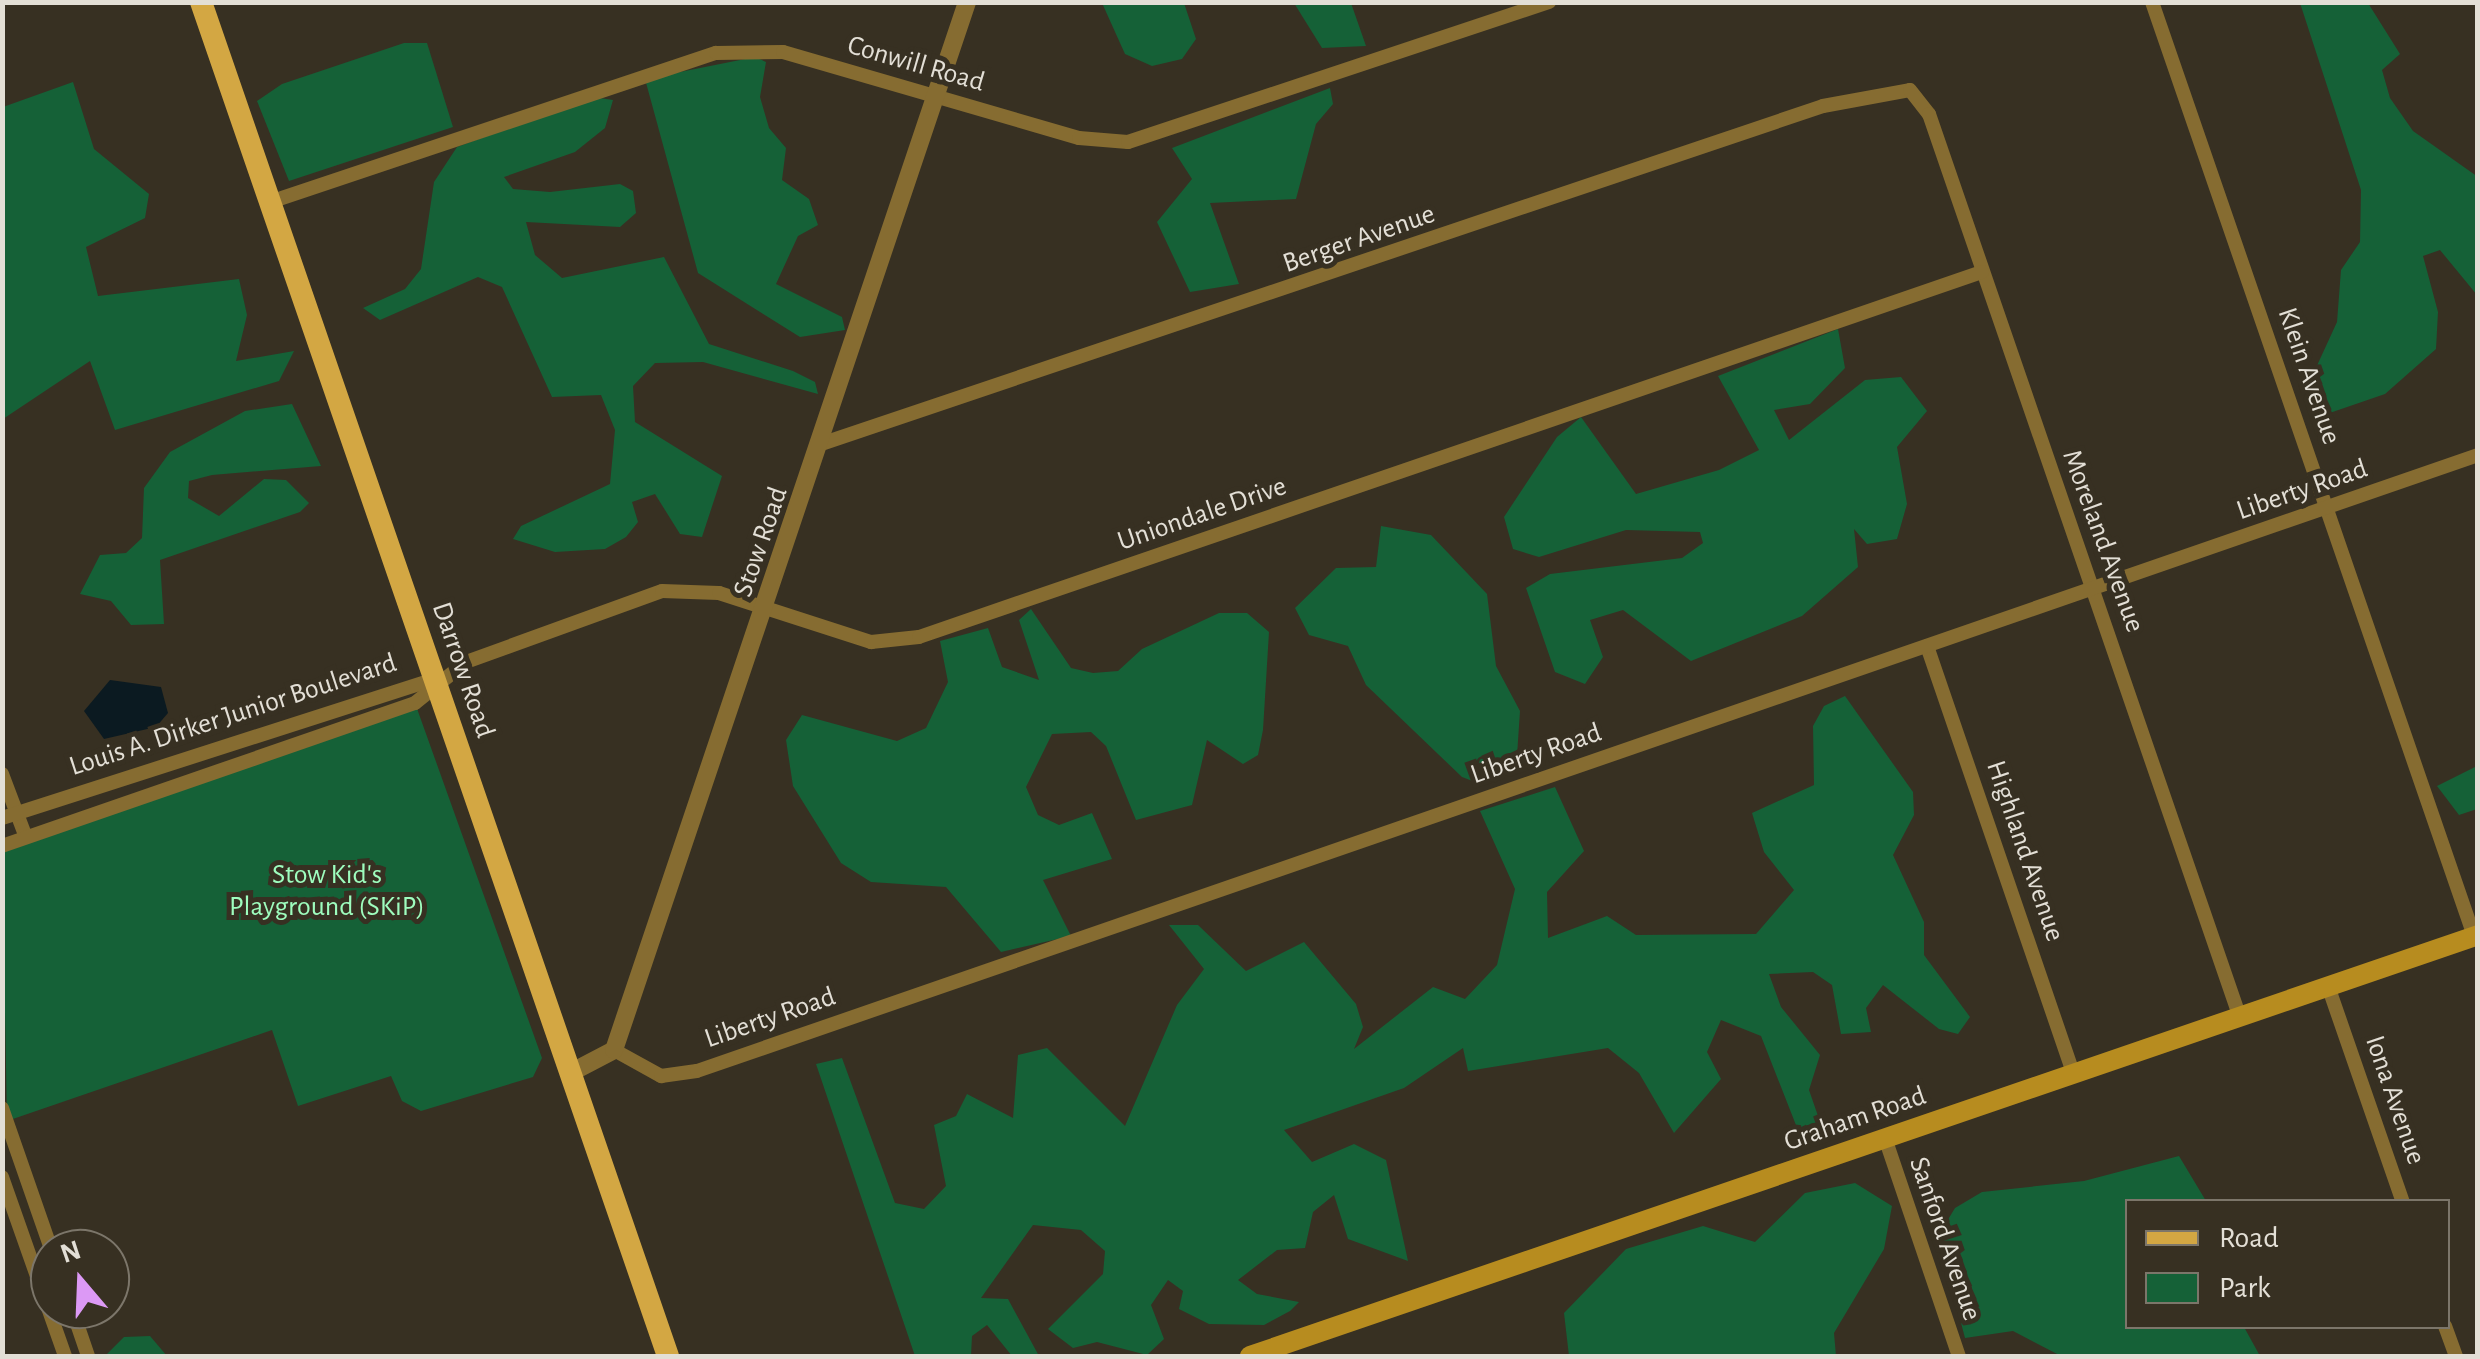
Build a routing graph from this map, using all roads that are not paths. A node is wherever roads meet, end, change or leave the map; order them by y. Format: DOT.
graph roads {
  1 [pos="201,2"];
  2 [pos="968,2"];
  3 [pos="1549,2"];
  4 [pos="2152,2"];
  5 [pos="1910,90"];
  6 [pos="938,96"];
  7 [pos="270,202"];
  8 [pos="1982,272"];
  9 [pos="824,443"];
  10 [pos="2478,455"];
  11 [pos="2328,507"];
  12 [pos="2092,590"];
  13 [pos="766,611"];
  14 [pos="1927,646"];
  15 [pos="435,679"];
  16 [pos="2,774"];
  17 [pos="9,815"];
  18 [pos="25,835"];
  19 [pos="2,846"];
  20 [pos="2476,936"];
  21 [pos="2328,986"];
  22 [pos="2239,1016"];
  23 [pos="614,1050"];
  24 [pos="572,1072"];
  25 [pos="2073,1073"];
  26 [pos="2,1108"];
  27 [pos="1885,1138"];
  28 [pos="2,1177"];
  29 [pos="2402,1199"];
  30 [pos="44,1229"];
  31 [pos="79,1329"];
  32 [pos="2446,1329"];
  33 [pos="65,1356"];
  34 [pos="88,1356"];
  35 [pos="668,1356"];
  36 [pos="1250,1356"];
  37 [pos="1958,1356"];
  38 [pos="2456,1356"];
  1 -- 7 [label="main road, Darrow Road"];
  2 -- 6 [label="street, Stow Road"];
  3 -- 6 [label="street, Conwill Road"];
  4 -- 11 [label="street, Klein Avenue"];
  5 -- 8 [label="street, Moreland Avenue"];
  5 -- 9 [label="street, Berger Avenue"];
  6 -- 7 [label="street, Conwill Road"];
  6 -- 9 [label="street, Stow Road"];
  7 -- 15 [label="main road, Darrow Road"];
  8 -- 12 [label="street, Moreland Avenue"];
  8 -- 13 [label="street, Uniondale Drive"];
  9 -- 13 [label="street, Stow Road"];
  10 -- 11 [label="street, Liberty Road"];
  11 -- 12 [label="street, Liberty Road"];
  11 -- 20 [label="street, Klein Avenue"];
  12 -- 14 [label="street, Liberty Road"];
  12 -- 22 [label="street, Moreland Avenue"];
  13 -- 15 [label="street, Uniondale Drive"];
  13 -- 23 [label="street, Stow Road"];
  14 -- 23 [label="street, Liberty Road"];
  14 -- 25 [label="street, Highland Avenue"];
  15 -- 17 [label="street, Louis A. Dirker Junior Boulevard"];
  15 -- 18 [label="street, Louis A. Dirker Junior Boulevard"];
  15 -- 24 [label="main road, Darrow Road"];
  16 -- 17 [label="street"];
  17 -- 18 [label="street"];
  18 -- 19 [label="street, Louis A. Dirker Junior Boulevard"];
  20 -- 21 [label="main road, Graham Road"];
  21 -- 22 [label="main road, Graham Road"];
  21 -- 29 [label="street, Iona Avenue"];
  22 -- 25 [label="main road, Graham Road"];
  23 -- 24 [label="street"];
  24 -- 35 [label="main road, Darrow Road"];
  25 -- 27 [label="main road, Graham Road"];
  26 -- 30 [label="street"];
  27 -- 36 [label="main road, Graham Road"];
  27 -- 37 [label="street, Sanford Avenue"];
  28 -- 33 [label="street"];
  31 -- 34 [label="street"];
  32 -- 38 [label="street"];
}
